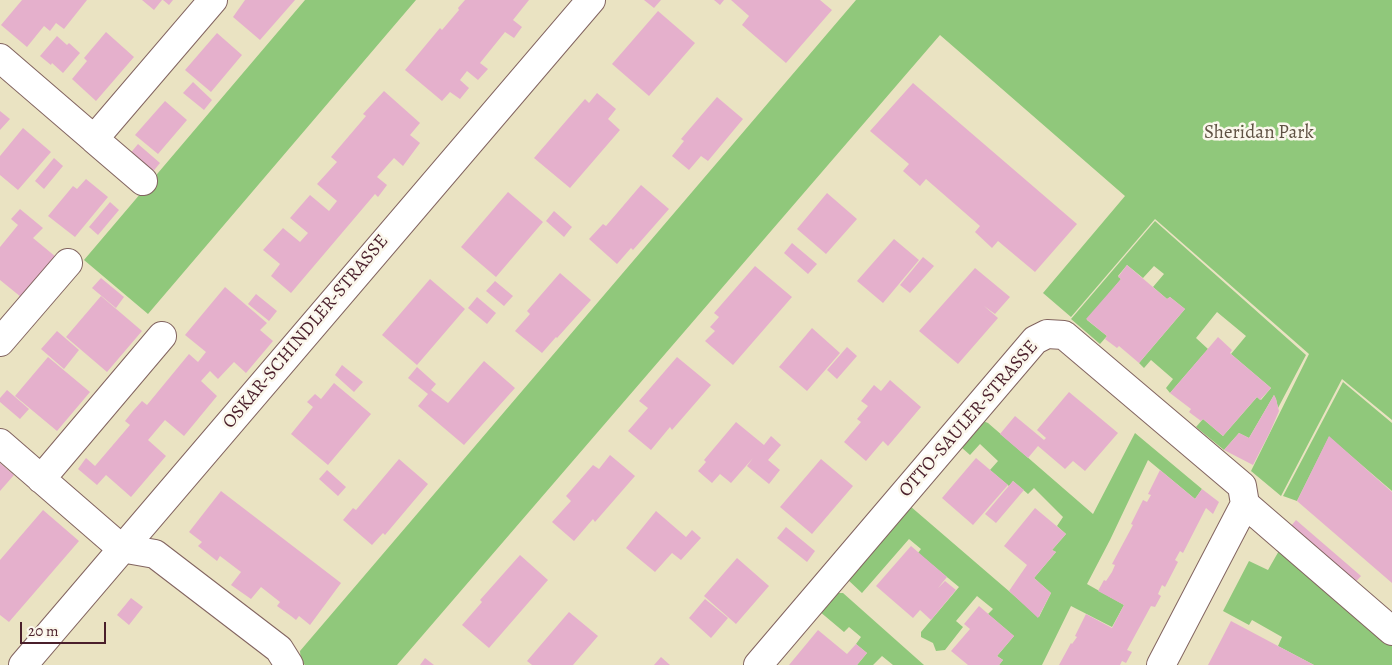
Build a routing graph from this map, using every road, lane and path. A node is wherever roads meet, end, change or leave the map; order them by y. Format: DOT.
graph roads {
  1 [pos="213,0"];
  2 [pos="591,0"];
  3 [pos="0,58"];
  4 [pos="94,139"];
  5 [pos="144,181"];
  6 [pos="68,263"];
  7 [pos="162,336"];
  8 [pos="0,342"];
  9 [pos="0,443"];
  10 [pos="41,479"];
  11 [pos="1245,504"];
  12 [pos="122,548"];
  13 [pos="1392,631"];
  14 [pos="23,665"];
  15 [pos="289,665"];
  16 [pos="758,665"];
  17 [pos="1161,665"];
  1 -- 4 [label="street"];
  2 -- 12 [label="street, OSKAR-SCHINDLER-STRASSE"];
  3 -- 4 [label="street"];
  4 -- 5 [label="street"];
  6 -- 8 [label="street"];
  7 -- 10 [label="street"];
  9 -- 10 [label="street"];
  10 -- 12 [label="street"];
  11 -- 13 [label="street, OTTO-SAULER-STRASSE"];
  11 -- 16 [label="street, OTTO-SAULER-STRASSE"];
  11 -- 17 [label="street"];
  12 -- 14 [label="street, OSKAR-SCHINDLER-STRASSE"];
  12 -- 15 [label="street"];
}
